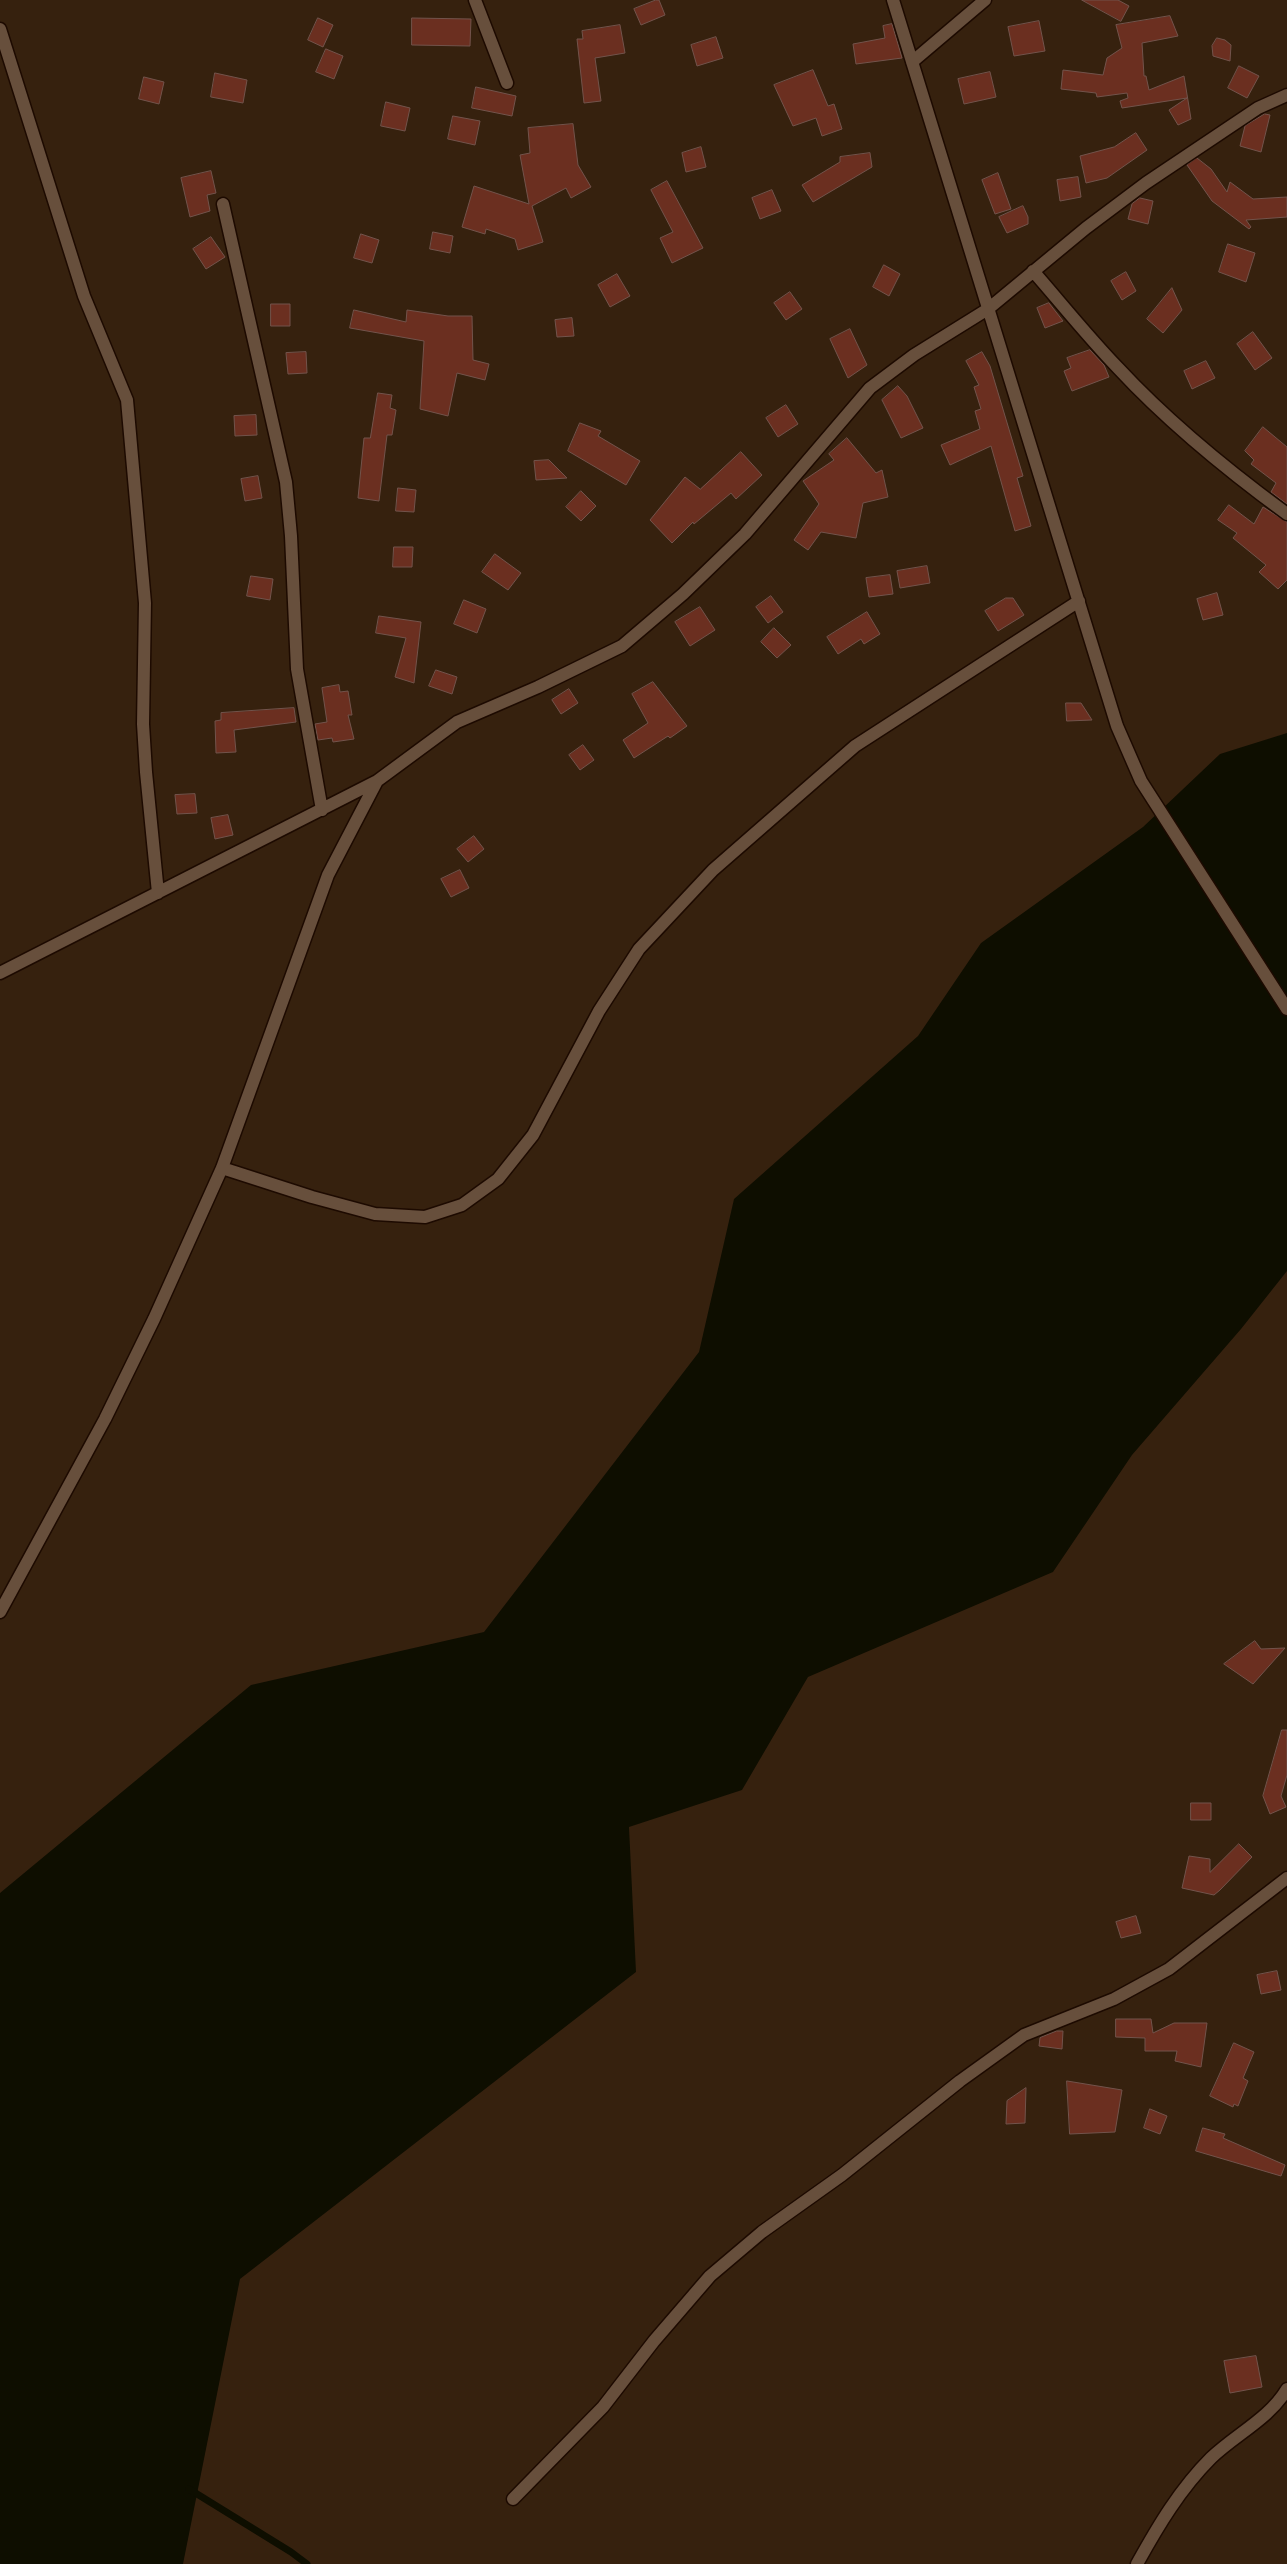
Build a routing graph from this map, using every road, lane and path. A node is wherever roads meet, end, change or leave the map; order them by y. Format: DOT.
graph roads {
  1 [pos="475,0"];
  2 [pos="892,0"];
  3 [pos="985,0"];
  4 [pos="0,29"];
  5 [pos="912,62"];
  6 [pos="507,83"];
  7 [pos="1287,95"];
  8 [pos="223,204"];
  9 [pos="1033,271"];
  10 [pos="988,309"];
  11 [pos="1287,514"];
  12 [pos="1079,601"];
  13 [pos="377,781"];
  14 [pos="322,810"];
  15 [pos="158,893"];
  16 [pos="0,973"];
  17 [pos="1287,1009"];
  18 [pos="222,1168"];
  19 [pos="0,1612"];
  20 [pos="1287,1878"];
  21 [pos="1287,2389"];
  22 [pos="513,2499"];
  23 [pos="1137,2564"];
  1 -- 6 [label="street"];
  2 -- 5 [label="street"];
  3 -- 5 [label="street"];
  4 -- 15 [label="street"];
  5 -- 10 [label="street"];
  7 -- 9 [label="street"];
  8 -- 14 [label="street"];
  9 -- 10 [label="street"];
  9 -- 11 [label="street"];
  10 -- 12 [label="street"];
  10 -- 13 [label="street"];
  12 -- 17 [label="street"];
  12 -- 18 [label="street"];
  13 -- 14 [label="street"];
  13 -- 18 [label="street"];
  14 -- 15 [label="street"];
  15 -- 16 [label="street"];
  18 -- 19 [label="street"];
  20 -- 22 [label="street"];
  21 -- 23 [label="street"];
}
